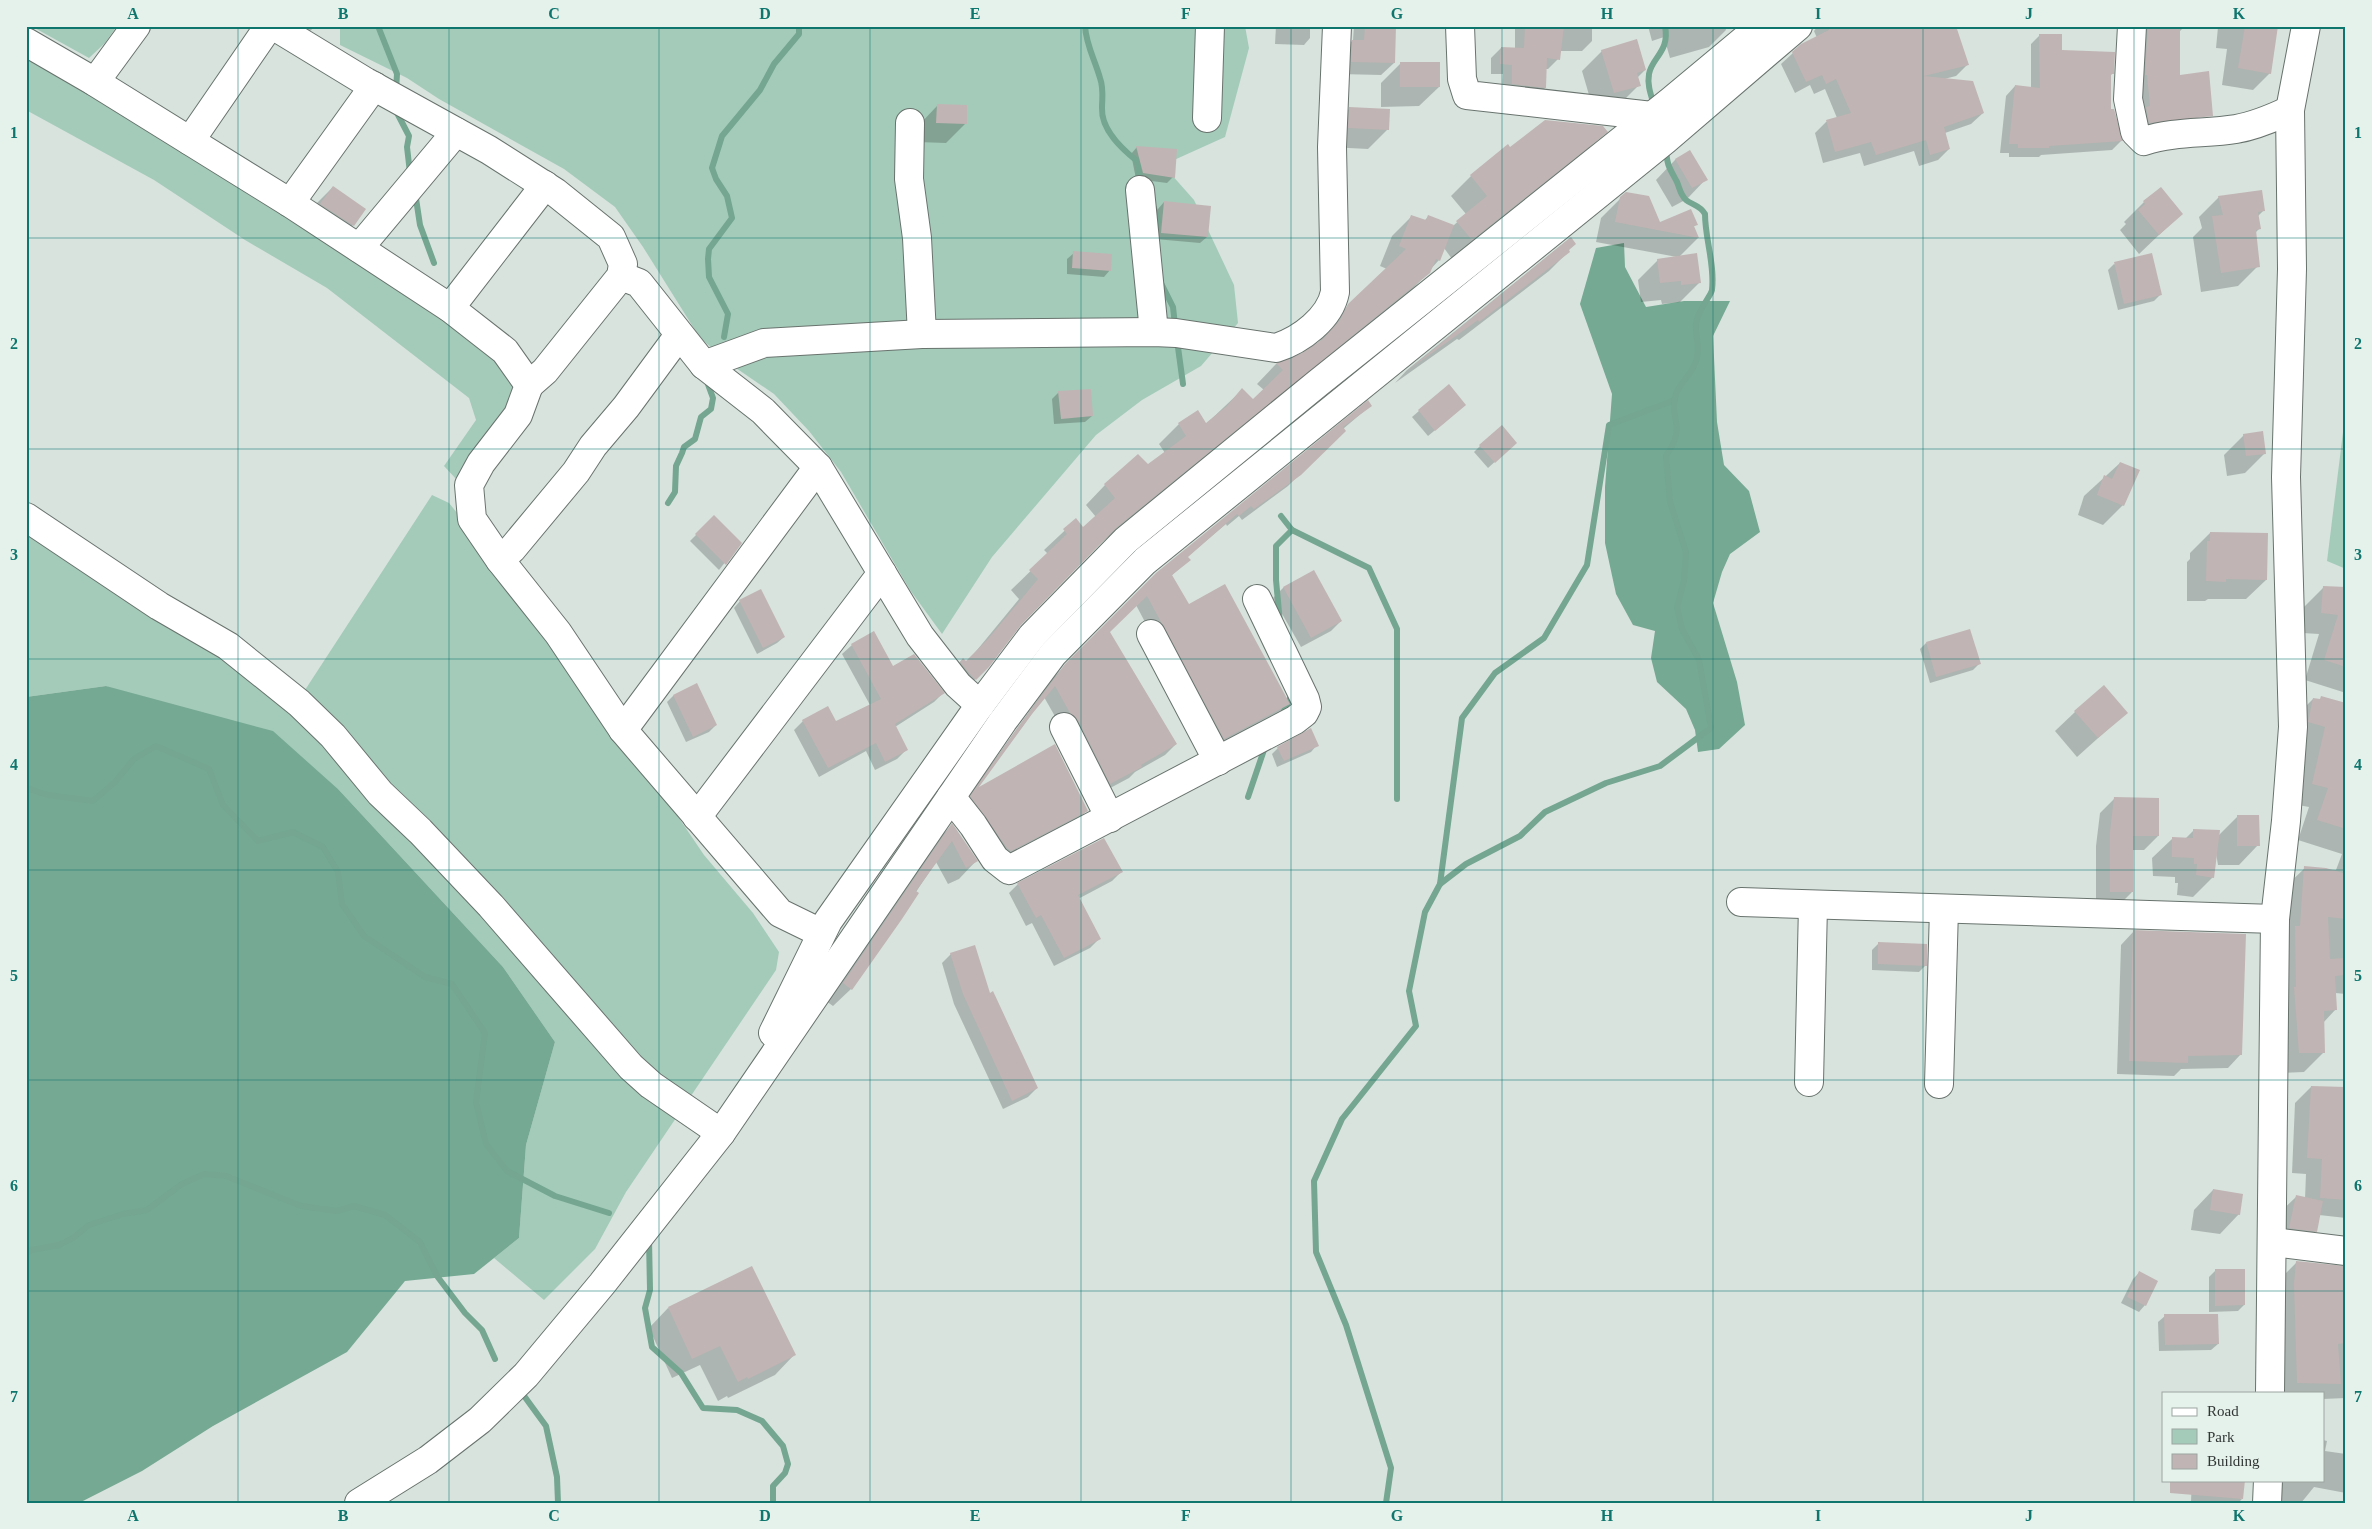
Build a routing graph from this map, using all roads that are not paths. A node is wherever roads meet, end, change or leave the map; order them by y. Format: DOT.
graph roads {
  1 [pos="136,26"];
  2 [pos="269,26"];
  3 [pos="274,26"];
  4 [pos="1210,26"];
  5 [pos="1337,26"];
  6 [pos="1460,26"];
  7 [pos="1761,26"];
  8 [pos="1798,26"];
  9 [pos="2132,26"];
  10 [pos="2306,26"];
  11 [pos="26,42"];
  12 [pos="95,82"];
  13 [pos="374,86"];
  14 [pos="2290,110"];
  15 [pos="1652,116"];
  16 [pos="1207,118"];
  17 [pos="910,123"];
  18 [pos="456,132"];
  19 [pos="190,141"];
  20 [pos="545,185"];
  21 [pos="1140,190"];
  22 [pos="290,203"];
  23 [pos="359,248"];
  24 [pos="621,276"];
  25 [pos="450,308"];
  26 [pos="1154,332"];
  27 [pos="922,334"];
  28 [pos="679,335"];
  29 [pos="704,365"];
  30 [pos="529,385"];
  31 [pos="818,467"];
  32 [pos="26,516"];
  33 [pos="500,560"];
  34 [pos="882,573"];
  35 [pos="1257,599"];
  36 [pos="1151,634"];
  37 [pos="980,705"];
  38 [pos="1064,727"];
  39 [pos="623,730"];
  40 [pos="1218,761"];
  41 [pos="950,797"];
  42 [pos="698,817"];
  43 [pos="1110,818"];
  44 [pos="1741,902"];
  45 [pos="1813,905"];
  46 [pos="1944,909"];
  47 [pos="2275,919"];
  48 [pos="821,933"];
  49 [pos="1809,1082"];
  50 [pos="1939,1084"];
  51 [pos="737,1108"];
  52 [pos="721,1133"];
  53 [pos="2273,1242"];
  54 [pos="2346,1251"];
  55 [pos="2270,1392"];
  56 [pos="2268,1482"];
  57 [pos="359,1503"];
  58 [pos="2267,1503"];
  1 -- 12 [label="street"];
  2 -- 19 [label="street"];
  3 -- 13 [label="street"];
  4 -- 16 [label="street"];
  5 -- 26 [label="street"];
  6 -- 15 [label="street"];
  7 -- 15 [label="street"];
  8 -- 41 [label="street"];
  9 -- 14 [label="street"];
  10 -- 14 [label="street"];
  11 -- 12 [label="street"];
  12 -- 19 [label="street"];
  13 -- 18 [label="street"];
  13 -- 22 [label="street"];
  14 -- 47 [label="street"];
  15 -- 37 [label="street"];
  17 -- 27 [label="street"];
  18 -- 20 [label="street"];
  18 -- 23 [label="street"];
  19 -- 22 [label="street"];
  20 -- 24 [label="street"];
  20 -- 25 [label="street"];
  21 -- 26 [label="street"];
  22 -- 23 [label="street"];
  23 -- 25 [label="street"];
  24 -- 28 [label="street"];
  24 -- 30 [label="street"];
  25 -- 30 [label="street"];
  26 -- 27 [label="street"];
  27 -- 29 [label="street"];
  28 -- 29 [label="street"];
  28 -- 33 [label="street"];
  29 -- 31 [label="street"];
  30 -- 33 [label="street"];
  31 -- 34 [label="street"];
  31 -- 39 [label="street"];
  32 -- 52 [label="street"];
  33 -- 39 [label="street"];
  34 -- 37 [label="street"];
  34 -- 42 [label="street"];
  35 -- 40 [label="street"];
  36 -- 40 [label="street"];
  37 -- 48 [label="street"];
  38 -- 43 [label="street"];
  39 -- 42 [label="street"];
  40 -- 43 [label="street"];
  41 -- 43 [label="street"];
  41 -- 51 [label="street"];
  42 -- 48 [label="street"];
  44 -- 45 [label="street"];
  45 -- 46 [label="street"];
  45 -- 49 [label="street"];
  46 -- 47 [label="street"];
  46 -- 50 [label="street"];
  47 -- 53 [label="street"];
  48 -- 51 [label="street"];
  51 -- 52 [label="street"];
  52 -- 57 [label="street"];
  53 -- 54 [label="street"];
  53 -- 55 [label="street"];
  56 -- 58 [label="street"];
}
